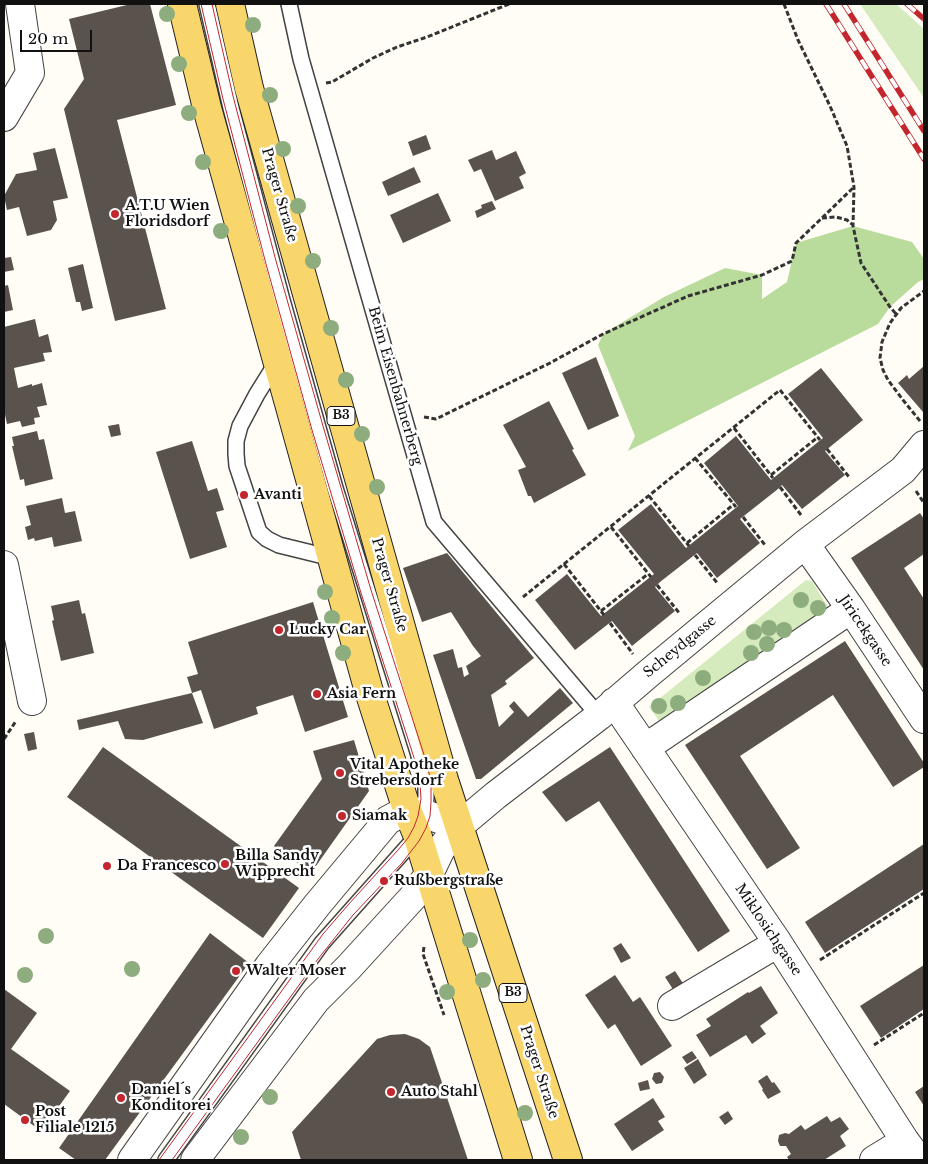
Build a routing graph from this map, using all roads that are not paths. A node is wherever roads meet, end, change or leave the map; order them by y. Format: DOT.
graph roads {
  1 [pos="20,4"];
  2 [pos="182,4"];
  3 [pos="207,4"];
  4 [pos="230,4"];
  5 [pos="290,4"];
  6 [pos="4,117"];
  7 [pos="277,362"];
  8 [pos="922,433"];
  9 [pos="912,481"];
  10 [pos="805,544"];
  11 [pos="332,558"];
  12 [pos="4,565"];
  13 [pos="851,609"];
  14 [pos="32,701"];
  15 [pos="606,709"];
  16 [pos="924,719"];
  17 [pos="645,748"];
  18 [pos="416,819"];
  19 [pos="459,826"];
  20 [pos="429,874"];
  21 [pos="778,943"];
  22 [pos="672,1006"];
  23 [pos="912,1150"];
  24 [pos="132,1160"];
  25 [pos="166,1160"];
  26 [pos="195,1160"];
  27 [pos="518,1160"];
  28 [pos="568,1160"];
  29 [pos="874,1160"];
  1 -- 6 [label="street"];
  2 -- 7 [label="main road"];
  3 -- 18 [label="lane"];
  4 -- 19 [label="main road, Prager Straße / B3"];
  5 -- 15 [label="lane, Beim Eisenbahnerberg"];
  7 -- 11 [label="main road"];
  7 -- 11 [label="lane"];
  8 -- 9 [label="street, Scheydgasse"];
  9 -- 10 [label="street, Scheydgasse"];
  10 -- 13 [label="street, Jiricekgasse"];
  10 -- 15 [label="street, Scheydgasse"];
  11 -- 18 [label="main road"];
  12 -- 14 [label="street"];
  13 -- 16 [label="street, Jiricekgasse"];
  13 -- 17 [label="street"];
  15 -- 17 [label="street, Miklosichgasse"];
  15 -- 19 [label="street, Scheydgasse"];
  17 -- 21 [label="street, Miklosichgasse"];
  18 -- 19 [label="street"];
  18 -- 20 [label="main road"];
  18 -- 24 [label="street"];
  18 -- 25 [label="lane"];
  19 -- 20 [label="street"];
  19 -- 28 [label="main road, Prager Straße / B3"];
  20 -- 26 [label="street"];
  20 -- 27 [label="main road"];
  21 -- 22 [label="street"];
  21 -- 23 [label="street, Miklosichgasse"];
  23 -- 29 [label="street"];
}
